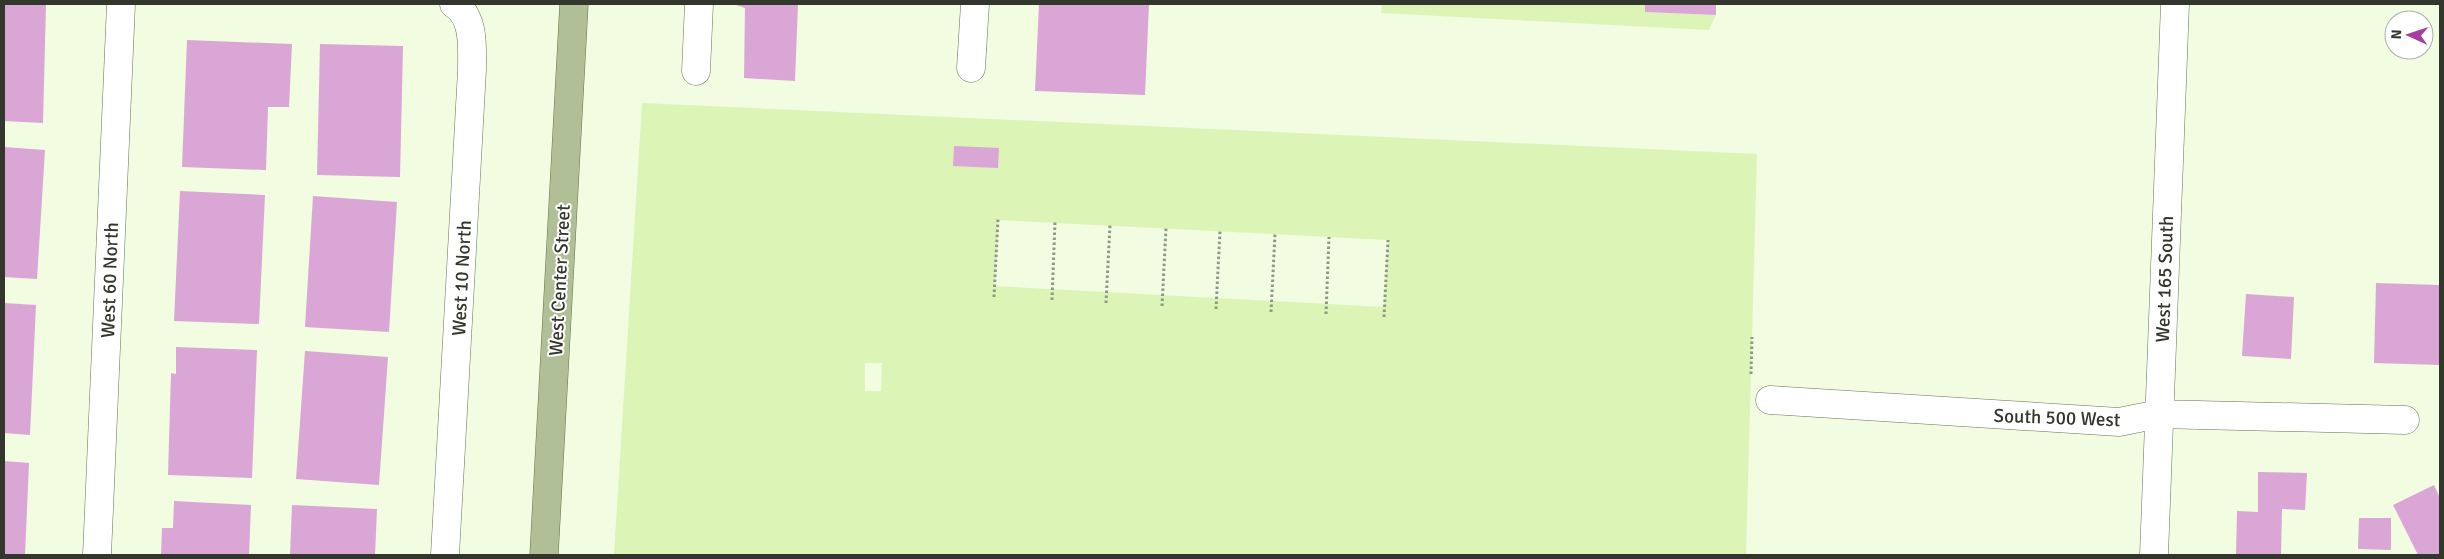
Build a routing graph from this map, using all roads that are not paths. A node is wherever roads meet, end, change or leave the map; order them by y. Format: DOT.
graph roads {
  1 [pos="121,4"];
  2 [pos="574,4"];
  3 [pos="699,4"];
  4 [pos="975,4"];
  5 [pos="2175,4"];
  6 [pos="455,5"];
  7 [pos="971,68"];
  8 [pos="696,71"];
  9 [pos="1770,400"];
  10 [pos="2159,414"];
  11 [pos="2405,420"];
  12 [pos="97,555"];
  13 [pos="445,555"];
  14 [pos="544,555"];
  15 [pos="2154,555"];
  1 -- 12 [label="street, West 60 North"];
  2 -- 14 [label="main road, West Center Street"];
  3 -- 8 [label="street"];
  4 -- 7 [label="street"];
  5 -- 10 [label="street, West 165 South"];
  6 -- 13 [label="street, West 10 North"];
  9 -- 10 [label="street, South 500 West"];
  10 -- 11 [label="street, South 500 West"];
  10 -- 15 [label="street, West 165 South"];
}
